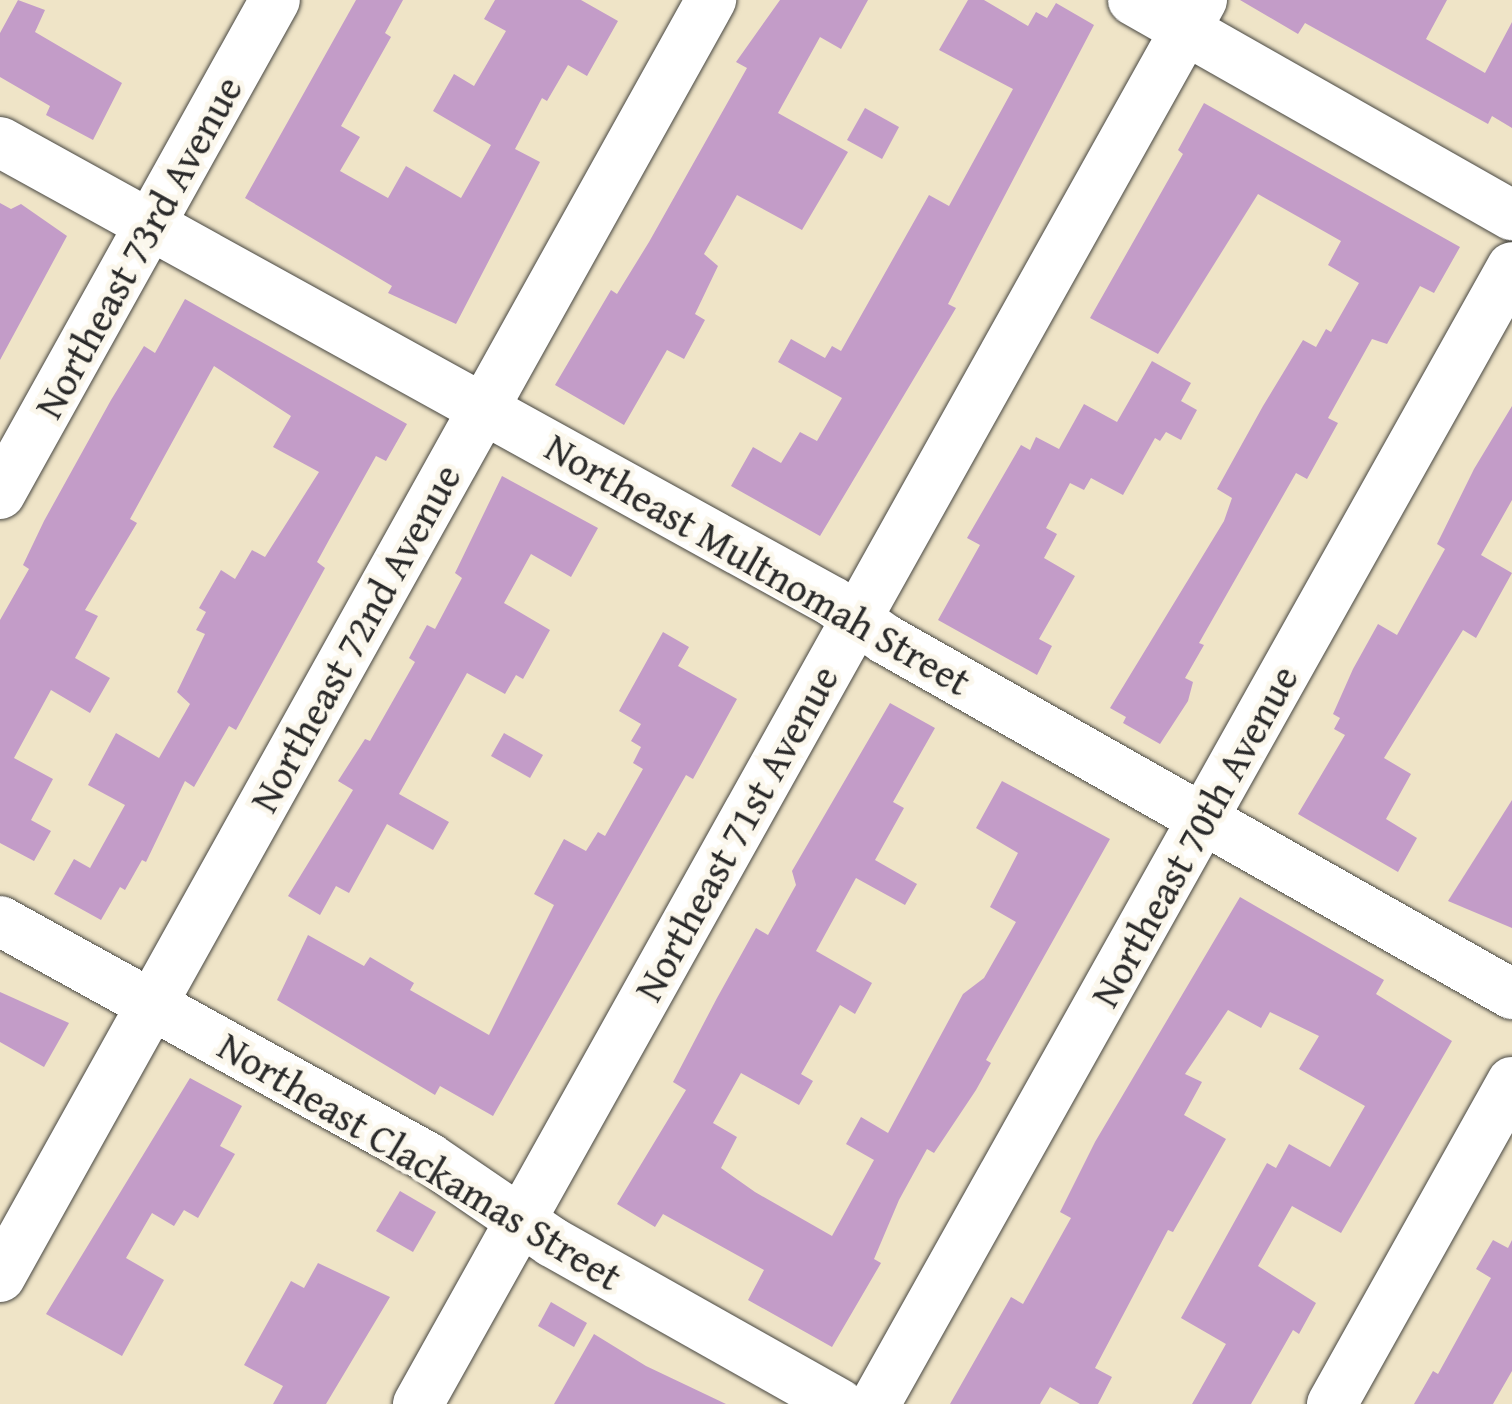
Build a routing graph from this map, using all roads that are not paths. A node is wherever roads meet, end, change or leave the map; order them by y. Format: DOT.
graph roads {
  1 [pos="275,0"];
  2 [pos="711,0"];
  3 [pos="1132,0"];
  4 [pos="1193,15"];
  5 [pos="0,142"];
  6 [pos="1512,215"];
  7 [pos="150,224"];
  8 [pos="1512,268"];
  9 [pos="484,406"];
  10 [pos="0,494"];
  11 [pos="856,618"];
  12 [pos="1203,821"];
  13 [pos="0,921"];
  14 [pos="1512,994"];
  15 [pos="151,1003"];
  16 [pos="1512,1082"];
  17 [pos="521,1220"];
  18 [pos="0,1277"];
  19 [pos="418,1404"];
  20 [pos="840,1404"];
  21 [pos="876,1404"];
  22 [pos="1332,1404"];
  1 -- 7 [label="street, Northeast 73rd Avenue"];
  2 -- 9 [label="street, Northeast 72nd Avenue"];
  3 -- 4 [label="street"];
  4 -- 6 [label="street"];
  4 -- 11 [label="street, Northeast 71st Avenue"];
  5 -- 7 [label="street, Northeast Multnomah Street"];
  7 -- 9 [label="street, Northeast Multnomah Street"];
  7 -- 10 [label="street, Northeast 73rd Avenue"];
  8 -- 12 [label="street, Northeast 70th Avenue"];
  9 -- 11 [label="street, Northeast Multnomah Street"];
  9 -- 15 [label="street, Northeast 72nd Avenue"];
  11 -- 12 [label="street, Northeast Multnomah Street"];
  11 -- 17 [label="street, Northeast 71st Avenue"];
  12 -- 14 [label="street, Northeast Multnomah Street"];
  12 -- 21 [label="street, Northeast 70th Avenue"];
  13 -- 15 [label="street, Northeast Clackamas Street"];
  15 -- 17 [label="street, Northeast Clackamas Street"];
  15 -- 18 [label="street, Northeast 72nd Avenue"];
  16 -- 22 [label="street"];
  17 -- 19 [label="street, Northeast 71st Avenue"];
  17 -- 20 [label="street, Northeast Clackamas Street"];
}
